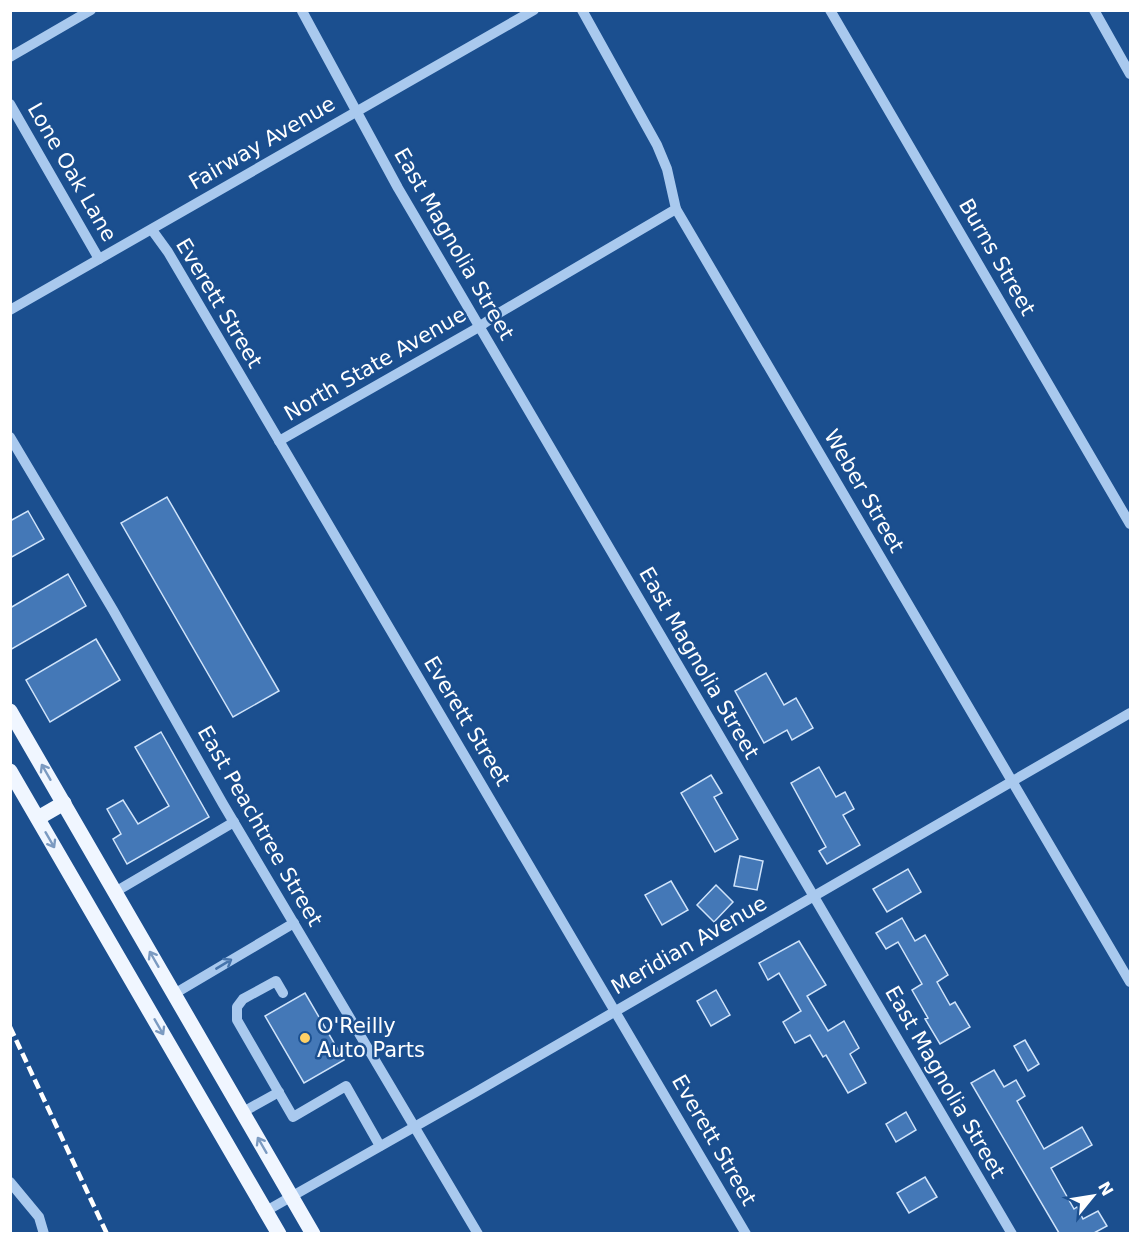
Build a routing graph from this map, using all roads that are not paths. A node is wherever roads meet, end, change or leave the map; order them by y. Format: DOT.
graph roads {
  1 [pos="91,10"];
  2 [pos="534,10"];
  3 [pos="582,10"];
  4 [pos="830,10"];
  5 [pos="1094,10"];
  6 [pos="302,11"];
  7 [pos="10,57"];
  8 [pos="1131,74"];
  9 [pos="10,104"];
  10 [pos="355,111"];
  11 [pos="676,209"];
  12 [pos="152,230"];
  13 [pos="99,259"];
  14 [pos="10,310"];
  15 [pos="479,327"];
  16 [pos="10,437"];
  17 [pos="279,441"];
  18 [pos="1131,524"];
  19 [pos="10,711"];
  20 [pos="1131,713"];
  21 [pos="10,771"];
  22 [pos="1011,782"];
  23 [pos="63,803"];
  24 [pos="38,818"];
  25 [pos="234,822"];
  26 [pos="115,892"];
  27 [pos="815,896"];
  28 [pos="294,923"];
  29 [pos="1131,982"];
  30 [pos="283,993"];
  31 [pos="174,994"];
  32 [pos="616,1010"];
  33 [pos="279,1092"];
  34 [pos="243,1112"];
  35 [pos="415,1125"];
  36 [pos="380,1146"];
  37 [pos="10,1182"];
  38 [pos="292,1196"];
  39 [pos="266,1211"];
  40 [pos="44,1233"];
  41 [pos="279,1233"];
  42 [pos="313,1233"];
  43 [pos="478,1233"];
  44 [pos="746,1233"];
  45 [pos="1012,1233"];
  1 -- 7 [label="street"];
  2 -- 10 [label="street, Fairway Avenue"];
  3 -- 11 [label="street, Weber Street"];
  4 -- 18 [label="street, Burns Street"];
  5 -- 8 [label="street"];
  6 -- 10 [label="street, East Magnolia Street"];
  9 -- 13 [label="street, Lone Oak Lane"];
  10 -- 12 [label="street, Fairway Avenue"];
  10 -- 15 [label="street, East Magnolia Street"];
  11 -- 15 [label="street, North State Avenue"];
  11 -- 22 [label="street, Weber Street"];
  12 -- 13 [label="street, Fairway Avenue"];
  12 -- 17 [label="street, Everett Street"];
  13 -- 14 [label="street, Fairway Avenue"];
  15 -- 17 [label="street, North State Avenue"];
  15 -- 27 [label="street, East Magnolia Street"];
  16 -- 25 [label="street, East Peachtree Street"];
  17 -- 32 [label="street, Everett Street"];
  23 -- 19 [label="main road, one-way"];
  20 -- 22 [label="street, Meridian Avenue"];
  21 -- 24 [label="main road"];
  22 -- 27 [label="street, Meridian Avenue"];
  22 -- 29 [label="street, Weber Street"];
  23 -- 24 [label="main road"];
  23 -- 26 [label="main road"];
  24 -- 39 [label="main road, one-way"];
  25 -- 26 [label="street"];
  25 -- 28 [label="street, East Peachtree Street"];
  31 -- 26 [label="main road, one-way"];
  27 -- 32 [label="street, Meridian Avenue"];
  27 -- 45 [label="street, East Magnolia Street"];
  31 -- 28 [label="street, one-way"];
  28 -- 35 [label="street, East Peachtree Street"];
  30 -- 33 [label="street"];
  31 -- 34 [label="main road"];
  32 -- 35 [label="street, Meridian Avenue"];
  32 -- 44 [label="street, Everett Street"];
  33 -- 34 [label="street"];
  33 -- 36 [label="street"];
  38 -- 34 [label="main road, one-way"];
  35 -- 36 [label="street, Meridian Avenue"];
  35 -- 43 [label="street, East Peachtree Street"];
  36 -- 38 [label="street, Meridian Avenue"];
  37 -- 40 [label="street"];
  38 -- 39 [label="street, Meridian Avenue"];
  38 -- 42 [label="main road"];
  39 -- 41 [label="main road"];
}
